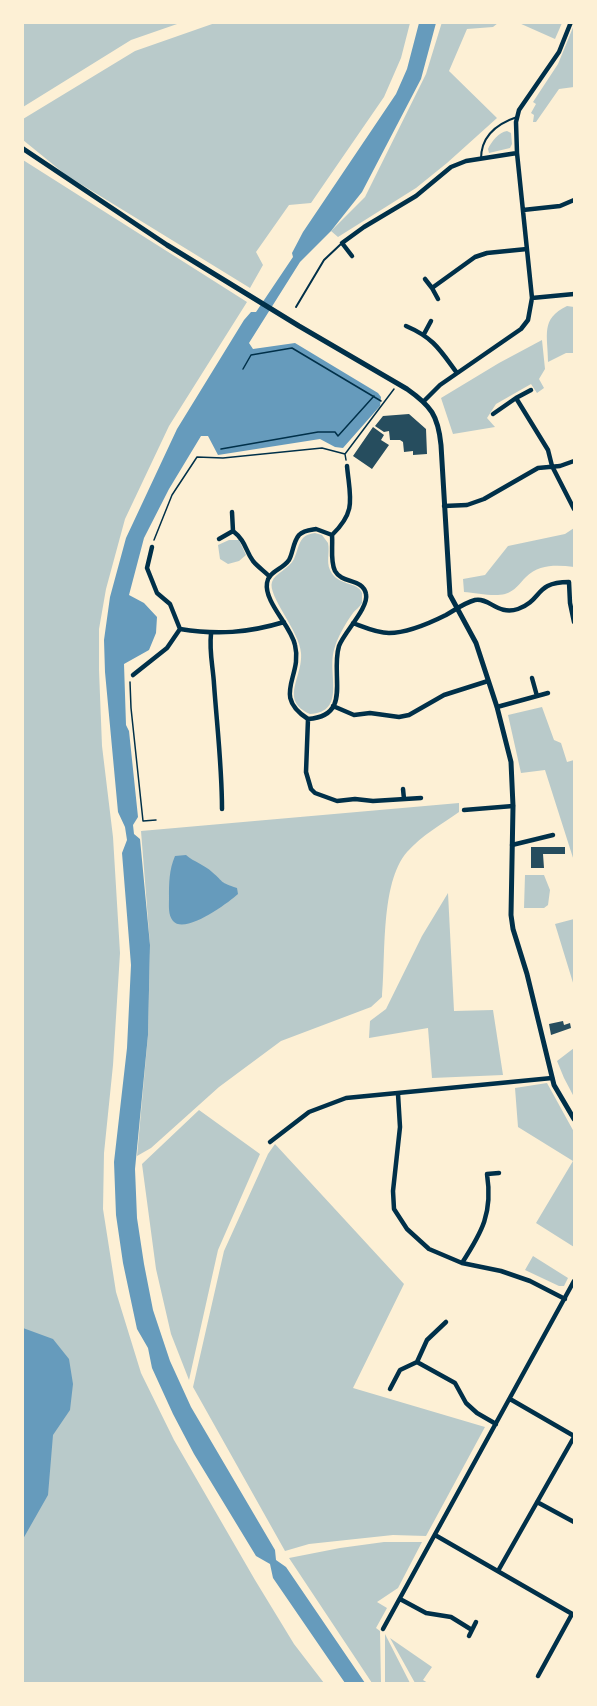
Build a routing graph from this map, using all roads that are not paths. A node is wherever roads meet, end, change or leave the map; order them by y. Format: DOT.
graph roads {
  1 [pos="571,22"];
  2 [pos="518,117"];
  3 [pos="22,148"];
  4 [pos="517,153"];
  5 [pos="481,159"];
  6 [pos="574,200"];
  7 [pos="523,210"];
  8 [pos="342,243"];
  9 [pos="527,249"];
  10 [pos="352,256"];
  11 [pos="425,279"];
  12 [pos="432,288"];
  13 [pos="574,294"];
  14 [pos="532,298"];
  15 [pos="438,299"];
  16 [pos="296,307"];
  17 [pos="431,321"];
  18 [pos="406,326"];
  19 [pos="424,334"];
  20 [pos="457,373"];
  21 [pos="531,390"];
  22 [pos="516,398"];
  23 [pos="424,401"];
  24 [pos="493,414"];
  25 [pos="574,460"];
  26 [pos="347,466"];
  27 [pos="552,466"];
  28 [pos="444,506"];
  29 [pos="574,509"];
  30 [pos="232,512"];
  31 [pos="233,531"];
  32 [pos="332,535"];
  33 [pos="219,539"];
  34 [pos="152,547"];
  35 [pos="269,576"];
  36 [pos="572,581"];
  37 [pos="456,608"];
  38 [pos="284,622"];
  39 [pos="574,622"];
  40 [pos="353,623"];
  41 [pos="180,629"];
  42 [pos="211,634"];
  43 [pos="133,675"];
  44 [pos="532,678"];
  45 [pos="488,681"];
  46 [pos="548,693"];
  47 [pos="537,696"];
  48 [pos="333,706"];
  49 [pos="497,707"];
  50 [pos="308,719"];
  51 [pos="404,789"];
  52 [pos="421,798"];
  53 [pos="404,799"];
  54 [pos="513,806"];
  55 [pos="222,809"];
  56 [pos="464,810"];
  57 [pos="553,835"];
  58 [pos="512,845"];
  59 [pos="552,1078"];
  60 [pos="398,1094"];
  61 [pos="574,1119"];
  62 [pos="270,1142"];
  63 [pos="499,1173"];
  64 [pos="462,1263"];
  65 [pos="574,1281"];
  66 [pos="565,1299"];
  67 [pos="446,1322"];
  68 [pos="417,1362"];
  69 [pos="390,1389"];
  70 [pos="510,1399"];
  71 [pos="496,1424"];
  72 [pos="574,1437"];
  73 [pos="537,1502"];
  74 [pos="574,1522"];
  75 [pos="435,1535"];
  76 [pos="498,1571"];
  77 [pos="400,1599"];
  78 [pos="573,1615"];
  79 [pos="476,1622"];
  80 [pos="383,1629"];
  81 [pos="472,1630"];
  82 [pos="469,1636"];
  83 [pos="538,1676"];
  1 -- 2 [label="street"];
  2 -- 4 [label="street"];
  2 -- 5 [label="lane"];
  3 -- 23 [label="street"];
  4 -- 5 [label="street"];
  4 -- 7 [label="street"];
  5 -- 8 [label="street"];
  6 -- 7 [label="street"];
  7 -- 9 [label="street"];
  8 -- 10 [label="street"];
  8 -- 16 [label="lane"];
  9 -- 12 [label="street"];
  9 -- 14 [label="street"];
  11 -- 12 [label="street"];
  12 -- 15 [label="street"];
  13 -- 14 [label="street"];
  14 -- 20 [label="street"];
  17 -- 19 [label="street"];
  18 -- 19 [label="street"];
  19 -- 20 [label="street"];
  20 -- 23 [label="street"];
  21 -- 22 [label="street"];
  22 -- 24 [label="street"];
  22 -- 27 [label="street"];
  23 -- 28 [label="street"];
  25 -- 27 [label="street"];
  26 -- 32 [label="street"];
  27 -- 28 [label="street"];
  27 -- 29 [label="street"];
  28 -- 37 [label="street"];
  30 -- 31 [label="street"];
  31 -- 33 [label="street"];
  31 -- 35 [label="street"];
  32 -- 35 [label="street"];
  32 -- 40 [label="street"];
  34 -- 41 [label="street"];
  35 -- 38 [label="street"];
  36 -- 37 [label="street"];
  36 -- 39 [label="street"];
  37 -- 40 [label="street"];
  37 -- 45 [label="street"];
  38 -- 42 [label="street"];
  38 -- 50 [label="street"];
  40 -- 48 [label="street"];
  41 -- 42 [label="street"];
  41 -- 43 [label="street"];
  42 -- 55 [label="street"];
  44 -- 47 [label="street"];
  45 -- 48 [label="street"];
  45 -- 49 [label="street"];
  46 -- 47 [label="street"];
  47 -- 49 [label="street"];
  48 -- 50 [label="street"];
  49 -- 54 [label="street"];
  50 -- 53 [label="street"];
  51 -- 53 [label="street"];
  52 -- 53 [label="street"];
  54 -- 56 [label="street"];
  54 -- 58 [label="street"];
  57 -- 58 [label="street"];
  58 -- 59 [label="street"];
  59 -- 60 [label="street"];
  59 -- 61 [label="street"];
  60 -- 62 [label="street"];
  60 -- 64 [label="street"];
  63 -- 64 [label="street"];
  64 -- 66 [label="street"];
  65 -- 66 [label="street"];
  66 -- 70 [label="street"];
  67 -- 68 [label="street"];
  68 -- 69 [label="street"];
  68 -- 71 [label="street"];
  70 -- 71 [label="street"];
  70 -- 72 [label="street"];
  71 -- 75 [label="street"];
  72 -- 73 [label="street"];
  73 -- 74 [label="street"];
  73 -- 76 [label="street"];
  75 -- 76 [label="street"];
  75 -- 77 [label="street"];
  76 -- 78 [label="street"];
  77 -- 80 [label="street"];
  77 -- 81 [label="street"];
  78 -- 83 [label="street"];
  79 -- 81 [label="street"];
  81 -- 82 [label="street"];
}
